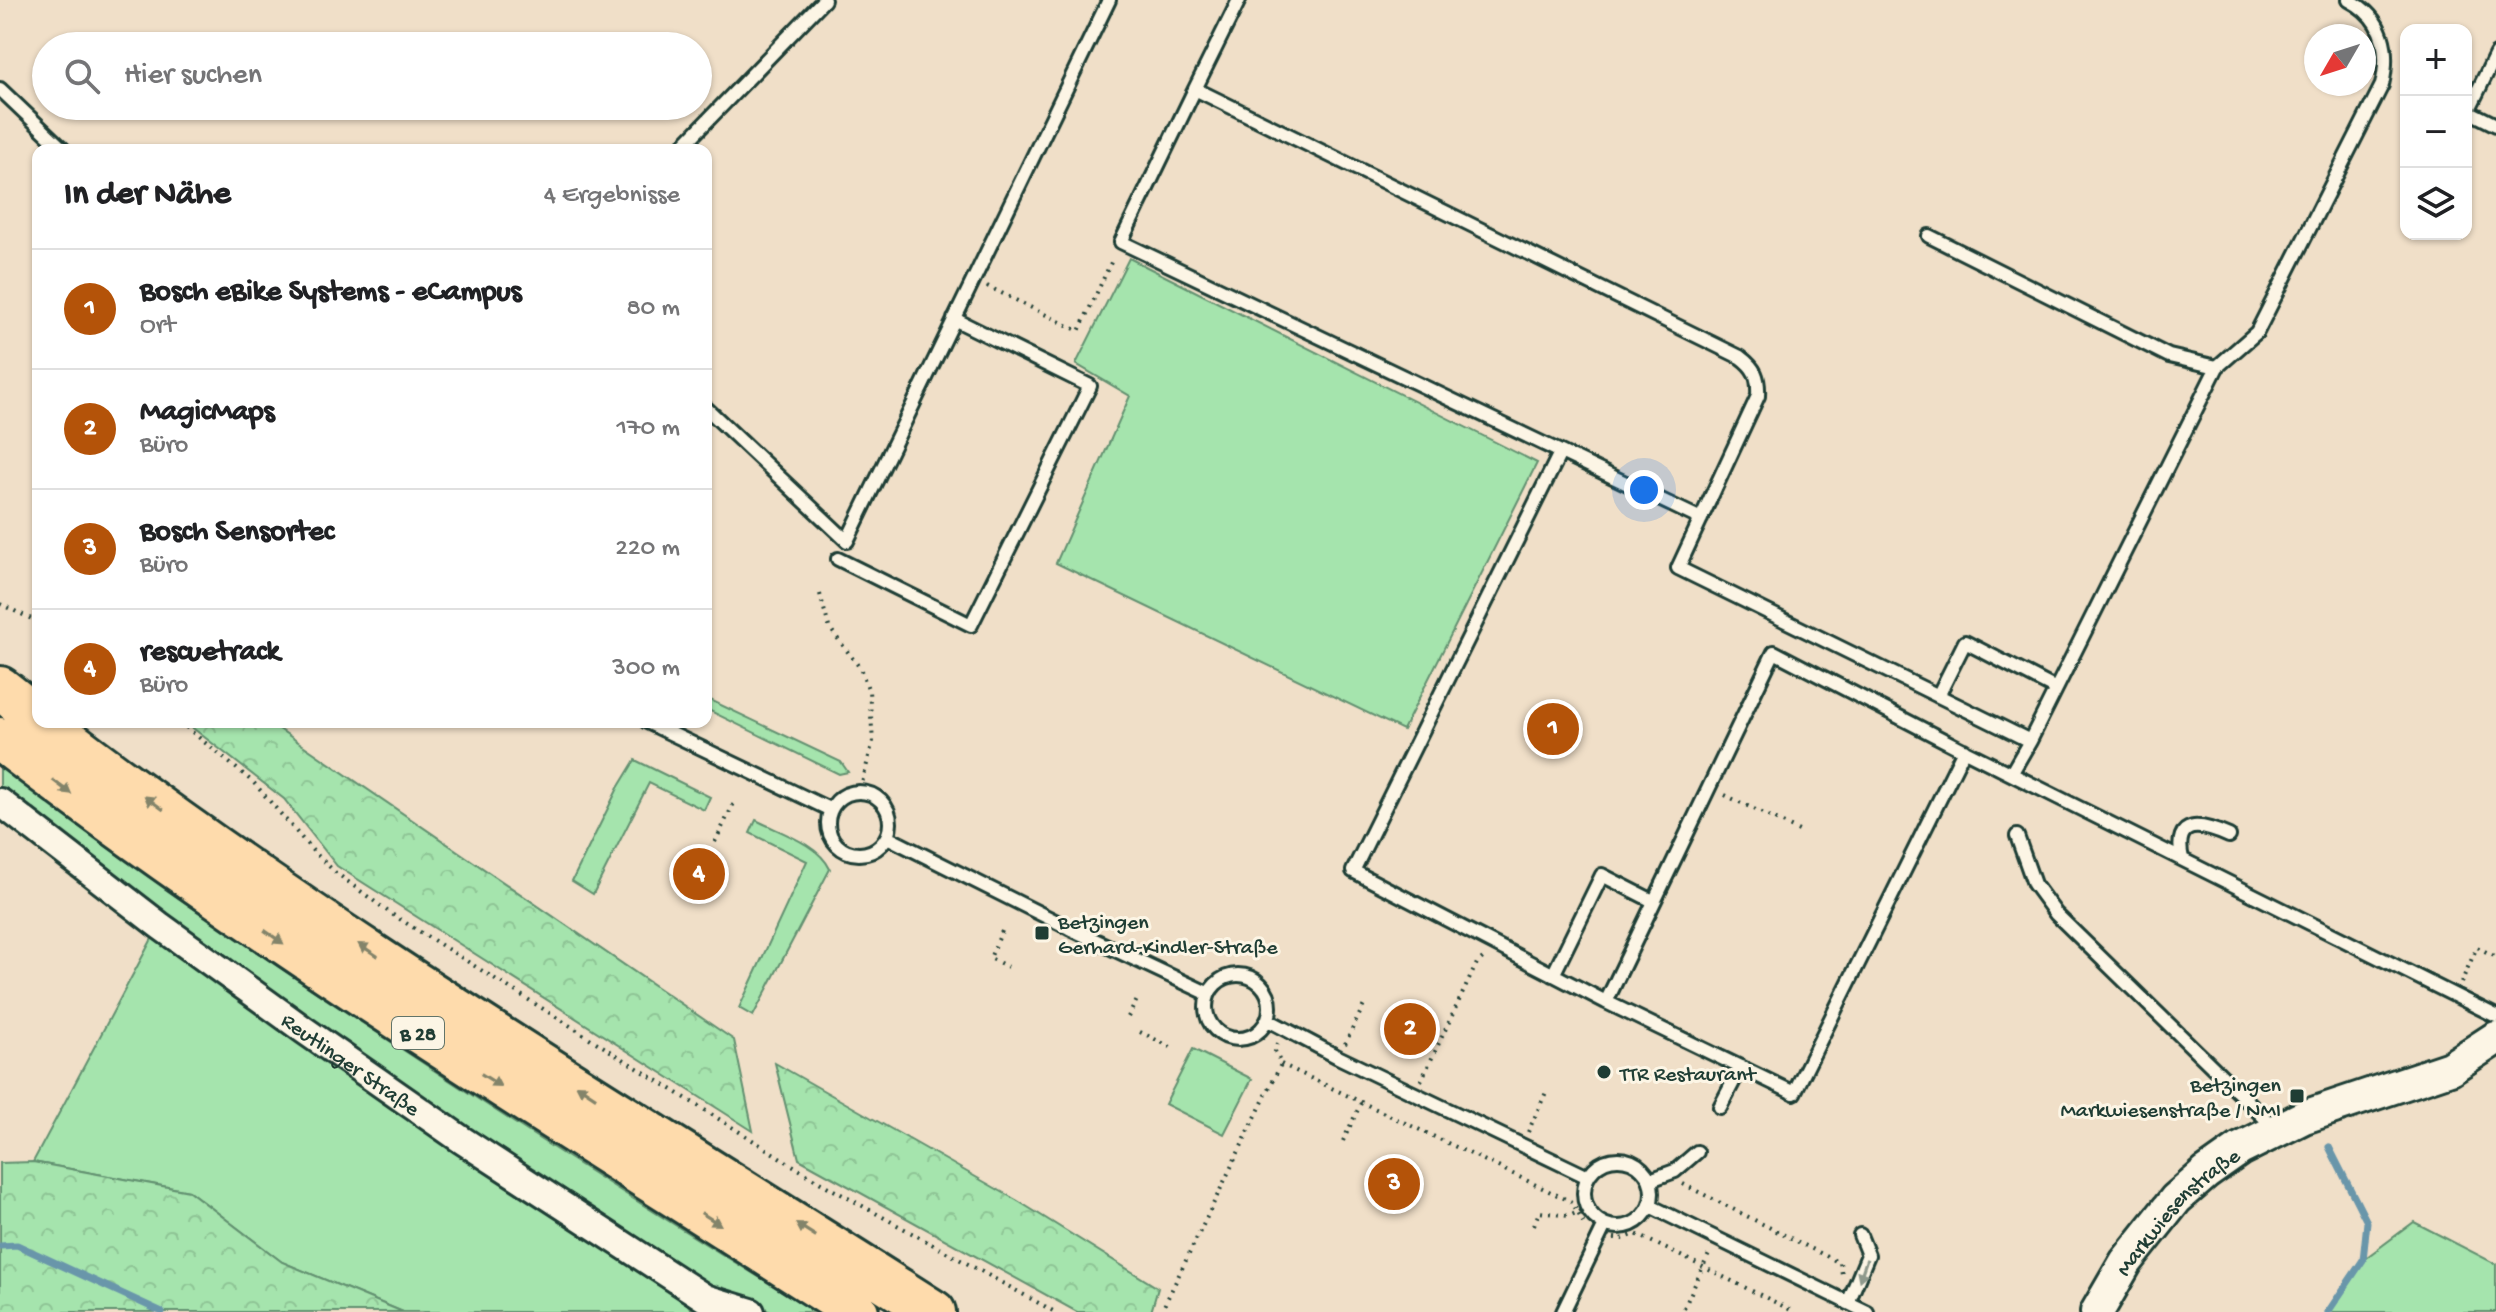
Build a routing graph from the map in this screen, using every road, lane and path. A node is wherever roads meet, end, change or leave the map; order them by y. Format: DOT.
graph roads {
  1 [pos="824,0"];
  2 [pos="1109,0"];
  3 [pos="1239,0"];
  4 [pos="2349,0"];
  5 [pos="2496,54"];
  6 [pos="2492,72"];
  7 [pos="0,89"];
  8 [pos="1195,89"];
  9 [pos="712,116"];
  10 [pos="32,120"];
  11 [pos="33,120"];
  12 [pos="708,120"];
  13 [pos="2496,125"];
  14 [pos="58,144"];
  15 [pos="685,144"];
  16 [pos="1929,236"];
  17 [pos="1121,242"];
  18 [pos="973,281"];
  19 [pos="954,319"];
  20 [pos="2217,367"];
  21 [pos="712,414"];
  22 [pos="1560,453"];
  23 [pos="1701,519"];
  24 [pos="838,559"];
  25 [pos="820,594"];
  26 [pos="0,604"];
  27 [pos="32,619"];
  28 [pos="0,688"];
  29 [pos="2056,689"];
  30 [pos="1938,696"];
  31 [pos="32,713"];
  32 [pos="52,728"];
  33 [pos="187,728"];
  34 [pos="660,728"];
  35 [pos="0,739"];
  36 [pos="2030,741"];
  37 [pos="1964,750"];
  38 [pos="2011,774"];
  39 [pos="862,783"];
  40 [pos="1709,786"];
  41 [pos="735,801"];
  42 [pos="0,802"];
  43 [pos="831,810"];
  44 [pos="1801,832"];
  45 [pos="2017,836"];
  46 [pos="2229,836"];
  47 [pos="887,837"];
  48 [pos="715,842"];
  49 [pos="2182,859"];
  50 [pos="1653,901"];
  51 [pos="1002,931"];
  52 [pos="2496,957"];
  53 [pos="1477,963"];
  54 [pos="1008,967"];
  55 [pos="1553,975"];
  56 [pos="1207,993"];
  57 [pos="1139,996"];
  58 [pos="2455,996"];
  59 [pos="1606,1002"];
  60 [pos="1365,1003"];
  61 [pos="2496,1016"];
  62 [pos="1128,1017"];
  63 [pos="1268,1020"];
  64 [pos="1281,1028"];
  65 [pos="1140,1032"];
  66 [pos="2496,1038"];
  67 [pos="1175,1049"];
  68 [pos="1338,1057"];
  69 [pos="1281,1064"];
  70 [pos="1741,1067"];
  71 [pos="1547,1090"];
  72 [pos="1415,1094"];
  73 [pos="1361,1103"];
  74 [pos="1720,1107"];
  75 [pos="2276,1129"];
  76 [pos="1343,1141"];
  77 [pos="1522,1145"];
  78 [pos="1697,1152"];
  79 [pos="1663,1174"];
  80 [pos="1586,1176"];
  81 [pos="1650,1180"];
  82 [pos="1650,1206"];
  83 [pos="1576,1213"];
  84 [pos="1534,1225"];
  85 [pos="1602,1230"];
  86 [pos="1860,1235"];
  87 [pos="1716,1239"];
  88 [pos="1703,1267"];
  89 [pos="1835,1296"];
  90 [pos="1848,1303"];
  91 [pos="705,1305"];
  92 [pos="1684,1308"];
  93 [pos="751,1312"];
  94 [pos="857,1312"];
  95 [pos="934,1312"];
  96 [pos="1055,1312"];
  97 [pos="1161,1312"];
  98 [pos="1563,1312"];
  99 [pos="1795,1312"];
  100 [pos="1867,1312"];
  101 [pos="2097,1312"];
  1 -- 9 [label="lane"];
  2 -- 18 [label="lane"];
  3 -- 8 [label="lane"];
  4 -- 20 [label="lane"];
  5 -- 6 [label="lane"];
  6 -- 13 [label="lane"];
  7 -- 10 [label="lane"];
  8 -- 17 [label="lane"];
  8 -- 23 [label="lane"];
  11 -- 14 [label="lane"];
  12 -- 15 [label="lane"];
  16 -- 20 [label="lane"];
  17 -- 18 [label="path"];
  17 -- 22 [label="lane"];
  18 -- 19 [label="lane"];
  19 -- 21 [label="lane"];
  19 -- 24 [label="lane"];
  20 -- 29 [label="lane"];
  22 -- 23 [label="lane"];
  22 -- 55 [label="lane"];
  23 -- 30 [label="lane"];
  25 -- 39 [label="path"];
  26 -- 27 [label="path"];
  28 -- 31 [label="highway"];
  29 -- 30 [label="lane"];
  29 -- 36 [label="lane"];
  30 -- 36 [label="lane"];
  95 -- 32 [label="highway, B 28, one-way"];
  33 -- 96 [label="path"];
  34 -- 43 [label="lane"];
  35 -- 94 [label="highway, B 28, one-way"];
  36 -- 38 [label="lane"];
  37 -- 38 [label="lane"];
  37 -- 40 [label="lane"];
  37 -- 70 [label="lane"];
  38 -- 49 [label="lane"];
  40 -- 44 [label="path"];
  40 -- 50 [label="lane"];
  41 -- 48 [label="path"];
  42 -- 91 [label="street, Reutlinger Straße"];
  43 -- 47 [label="lane"];
  43 -- 47 [label="lane"];
  45 -- 75 [label="lane"];
  46 -- 49 [label="lane"];
  47 -- 56 [label="lane"];
  49 -- 58 [label="lane"];
  50 -- 55 [label="lane"];
  50 -- 59 [label="lane"];
  51 -- 54 [label="path"];
  52 -- 58 [label="path"];
  53 -- 72 [label="path"];
  55 -- 59 [label="lane"];
  56 -- 63 [label="lane"];
  56 -- 63 [label="lane"];
  57 -- 62 [label="path"];
  58 -- 61 [label="lane"];
  59 -- 70 [label="lane"];
  60 -- 68 [label="path"];
  63 -- 64 [label="lane"];
  64 -- 68 [label="lane"];
  64 -- 69 [label="path"];
  65 -- 67 [label="path"];
  66 -- 75 [label="street, Markwiesenstraße"];
  68 -- 72 [label="lane"];
  69 -- 73 [label="path"];
  69 -- 97 [label="path"];
  70 -- 74 [label="lane"];
  71 -- 77 [label="path"];
  72 -- 77 [label="lane"];
  73 -- 76 [label="path"];
  73 -- 83 [label="path"];
  75 -- 101 [label="street, Markwiesenstraße"];
  77 -- 80 [label="lane"];
  78 -- 79 [label="lane"];
  79 -- 81 [label="lane"];
  79 -- 89 [label="path"];
  80 -- 81 [label="lane"];
  80 -- 85 [label="lane"];
  81 -- 82 [label="lane"];
  82 -- 85 [label="lane"];
  82 -- 87 [label="lane"];
  83 -- 84 [label="path"];
  83 -- 85 [label="path"];
  85 -- 88 [label="path"];
  85 -- 98 [label="lane"];
  86 -- 90 [label="lane, one-way"];
  87 -- 88 [label="path"];
  87 -- 89 [label="lane"];
  88 -- 92 [label="path"];
  88 -- 99 [label="path"];
  89 -- 90 [label="lane"];
  90 -- 100 [label="lane"];
  91 -- 93 [label="street, Reutlinger Straße"];
}
